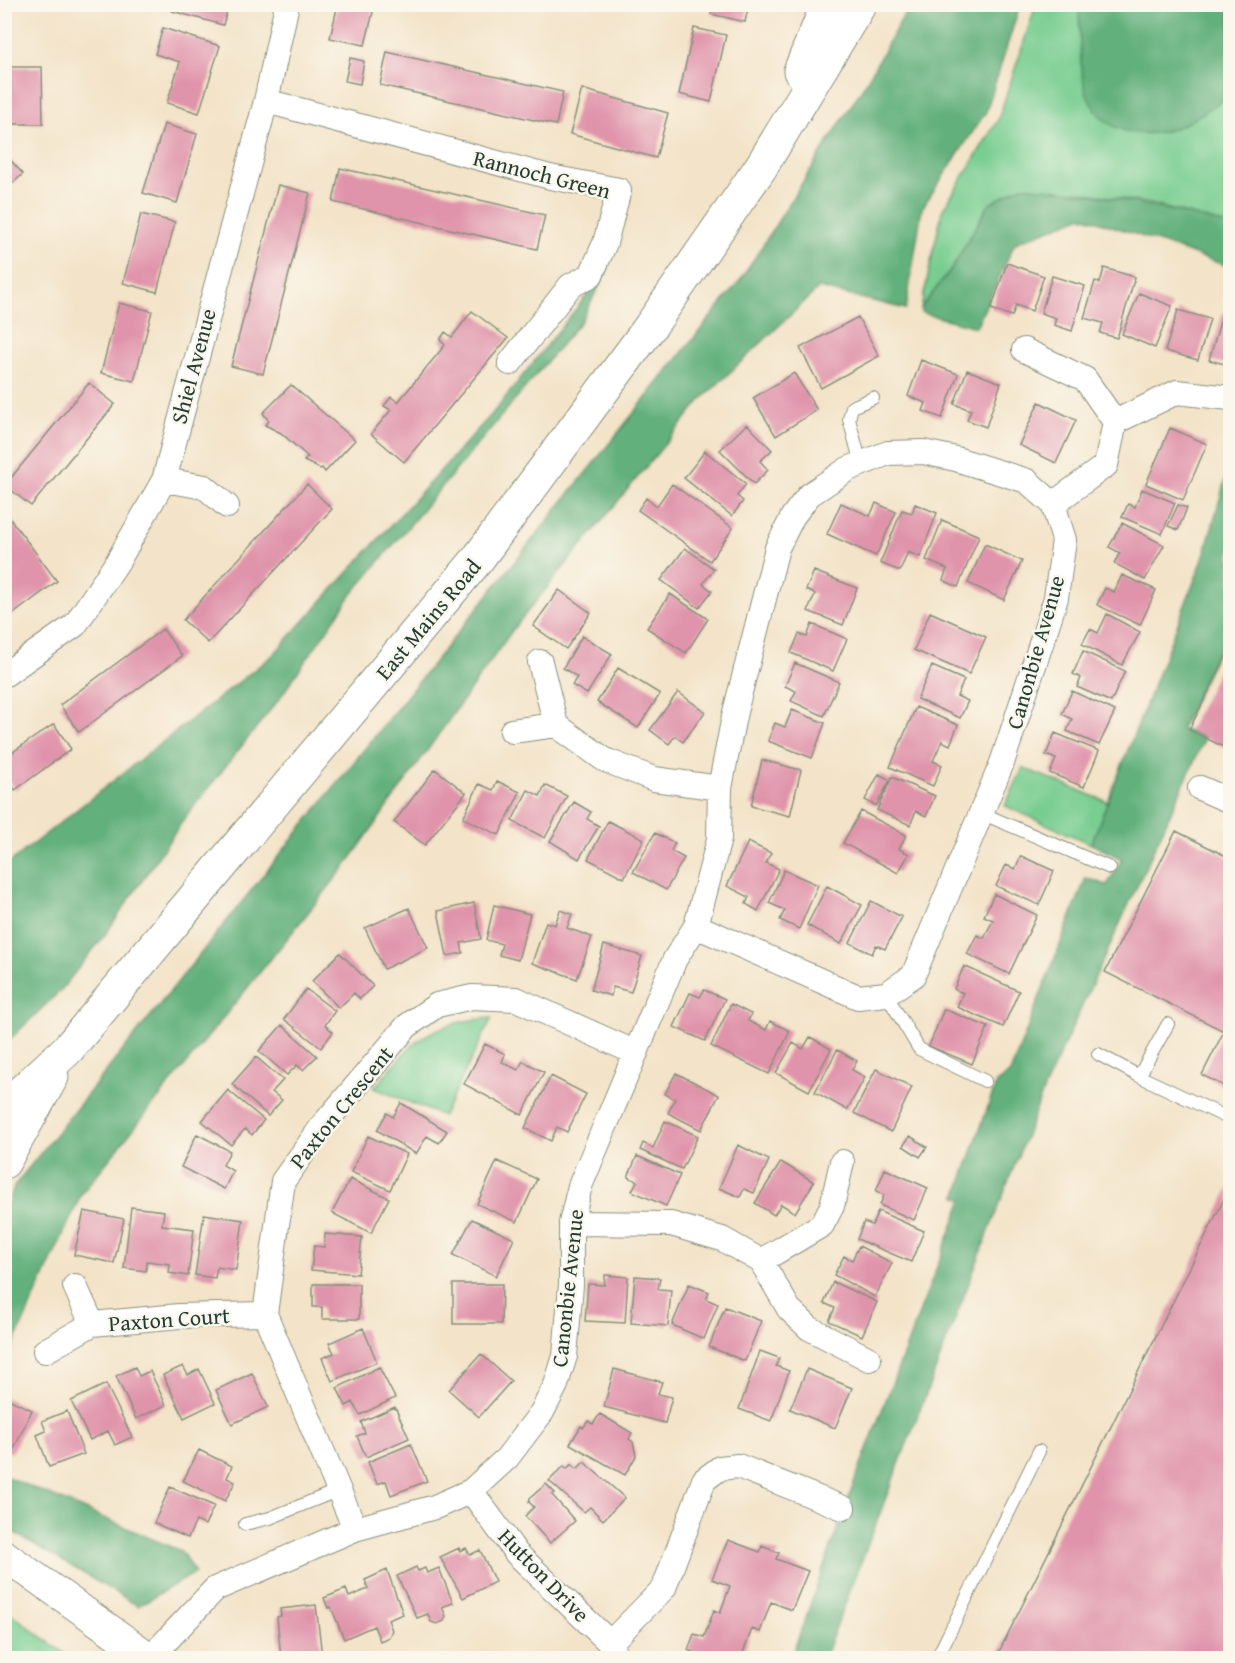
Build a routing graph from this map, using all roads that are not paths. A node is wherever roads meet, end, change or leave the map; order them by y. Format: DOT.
graph roads {
  1 [pos="287,4"];
  2 [pos="828,4"];
  3 [pos="860,4"];
  4 [pos="266,100"];
  5 [pos="760,167"];
  6 [pos="1024,350"];
  7 [pos="510,363"];
  8 [pos="873,398"];
  9 [pos="1230,398"];
  10 [pos="1115,422"];
  11 [pos="861,464"];
  12 [pos="164,480"];
  13 [pos="1053,504"];
  14 [pos="227,506"];
  15 [pos="540,662"];
  16 [pos="4,675"];
  17 [pos="556,725"];
  18 [pos="512,731"];
  19 [pos="720,788"];
  20 [pos="1200,788"];
  21 [pos="1230,801"];
  22 [pos="981,813"];
  23 [pos="1110,868"];
  24 [pos="696,926"];
  25 [pos="886,994"];
  26 [pos="1168,1024"];
  27 [pos="68,1049"];
  28 [pos="636,1053"];
  29 [pos="1098,1054"];
  30 [pos="1139,1076"];
  31 [pos="985,1081"];
  32 [pos="4,1108"];
  33 [pos="1230,1119"];
  34 [pos="4,1162"];
  35 [pos="842,1162"];
  36 [pos="571,1223"];
  37 [pos="761,1261"];
  38 [pos="75,1286"];
  39 [pos="265,1314"];
  40 [pos="92,1324"];
  41 [pos="45,1351"];
  42 [pos="869,1359"];
  43 [pos="1039,1451"];
  44 [pos="339,1490"];
  45 [pos="471,1491"];
  46 [pos="843,1508"];
  47 [pos="245,1524"];
  48 [pos="355,1529"];
  49 [pos="4,1555"];
  50 [pos="614,1651"];
  51 [pos="150,1658"];
  52 [pos="937,1659"];
  1 -- 4 [label="street, Shiel Avenue"];
  2 -- 5 [label="main road, East Mains Road"];
  3 -- 5 [label="main road, East Mains Road"];
  4 -- 7 [label="street, Rannoch Green"];
  4 -- 12 [label="street, Shiel Avenue"];
  5 -- 27 [label="main road, East Mains Road"];
  6 -- 10 [label="street"];
  8 -- 11 [label="lane"];
  9 -- 10 [label="street"];
  10 -- 13 [label="street"];
  11 -- 13 [label="street, Canonbie Avenue"];
  11 -- 19 [label="street, Canonbie Avenue"];
  12 -- 14 [label="street"];
  12 -- 16 [label="street, Shiel Avenue"];
  13 -- 22 [label="street, Canonbie Avenue"];
  15 -- 17 [label="street"];
  17 -- 18 [label="street"];
  17 -- 19 [label="street"];
  19 -- 24 [label="street, Canonbie Avenue"];
  20 -- 21 [label="street"];
  22 -- 23 [label="lane"];
  22 -- 25 [label="street, Canonbie Avenue"];
  24 -- 25 [label="street, Canonbie Avenue"];
  24 -- 28 [label="street, Canonbie Avenue"];
  25 -- 31 [label="lane"];
  26 -- 30 [label="lane"];
  27 -- 32 [label="main road, East Mains Road"];
  27 -- 34 [label="main road, East Mains Road"];
  28 -- 36 [label="street, Canonbie Avenue"];
  28 -- 39 [label="street, Paxton Crescent"];
  29 -- 30 [label="lane"];
  30 -- 33 [label="lane"];
  35 -- 37 [label="street"];
  36 -- 37 [label="street"];
  36 -- 45 [label="street, Canonbie Avenue"];
  37 -- 42 [label="street"];
  38 -- 40 [label="street"];
  39 -- 40 [label="street, Paxton Court"];
  39 -- 44 [label="street"];
  40 -- 41 [label="street, Paxton Court"];
  43 -- 52 [label="lane"];
  44 -- 47 [label="lane"];
  44 -- 48 [label="street"];
  45 -- 48 [label="street, Canonbie Avenue"];
  45 -- 50 [label="street, Hutton Drive"];
  46 -- 50 [label="street"];
  48 -- 51 [label="street, Canonbie Avenue"];
  49 -- 51 [label="street"];
}
